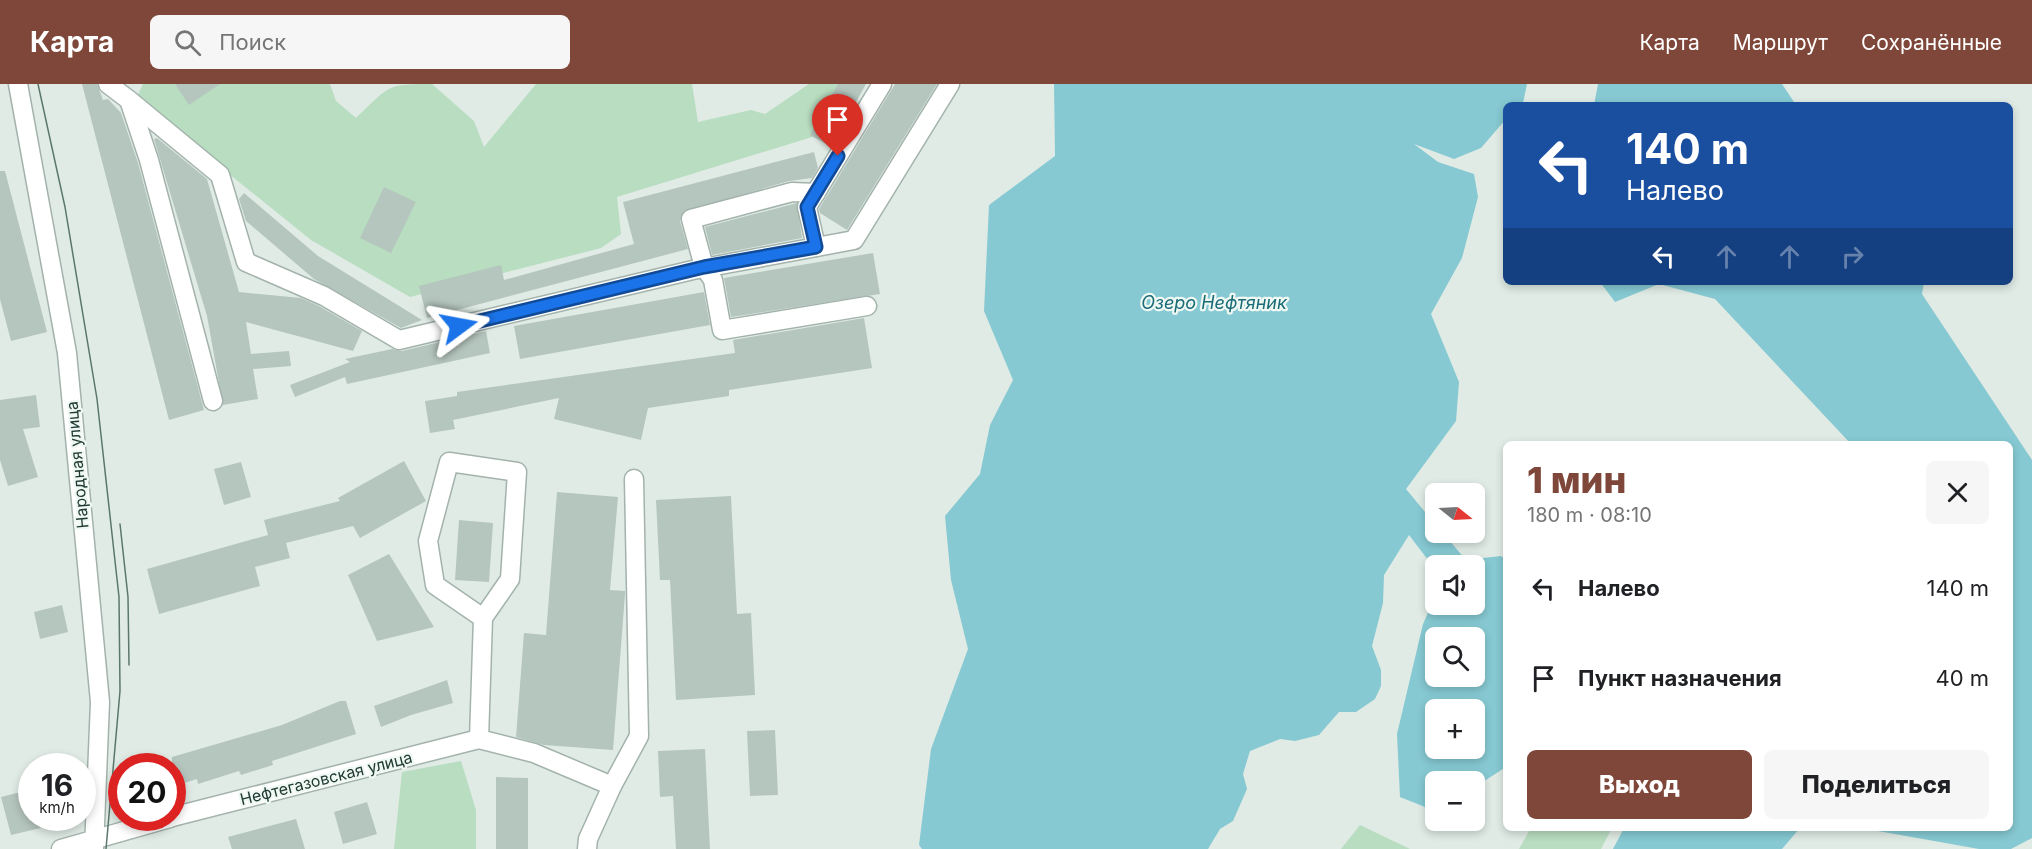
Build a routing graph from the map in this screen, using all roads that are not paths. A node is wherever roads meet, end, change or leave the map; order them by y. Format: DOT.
graph roads {
  1 [pos="18,84"];
  2 [pos="108,84"];
  3 [pos="882,84"];
  4 [pos="950,84"];
  5 [pos="129,100"];
  6 [pos="816,193"];
  7 [pos="816,247"];
  8 [pos="704,267"];
  9 [pos="867,306"];
  10 [pos="213,401"];
  11 [pos="634,479"];
  12 [pos="483,618"];
  13 [pos="479,740"];
  14 [pos="612,786"];
  15 [pos="186,813"];
  16 [pos="131,831"];
  17 [pos="94,844"];
  18 [pos="61,849"];
  19 [pos="587,849"];
  1 -- 17 [label="street, Народная улица"];
  2 -- 5 [label="street"];
  3 -- 6 [label="street"];
  4 -- 7 [label="street"];
  5 -- 8 [label="street"];
  5 -- 10 [label="street"];
  6 -- 7 [label="street"];
  6 -- 8 [label="street"];
  7 -- 8 [label="street"];
  8 -- 9 [label="street"];
  11 -- 14 [label="street"];
  12 -- 12 [label="street"];
  12 -- 13 [label="street"];
  13 -- 14 [label="street"];
  13 -- 15 [label="street, Нефтегазовская улица"];
  14 -- 19 [label="street"];
  16 -- 17 [label="street, Нефтегазовская улица"];
  17 -- 18 [label="street, Нефтегазовская улица"];
}
